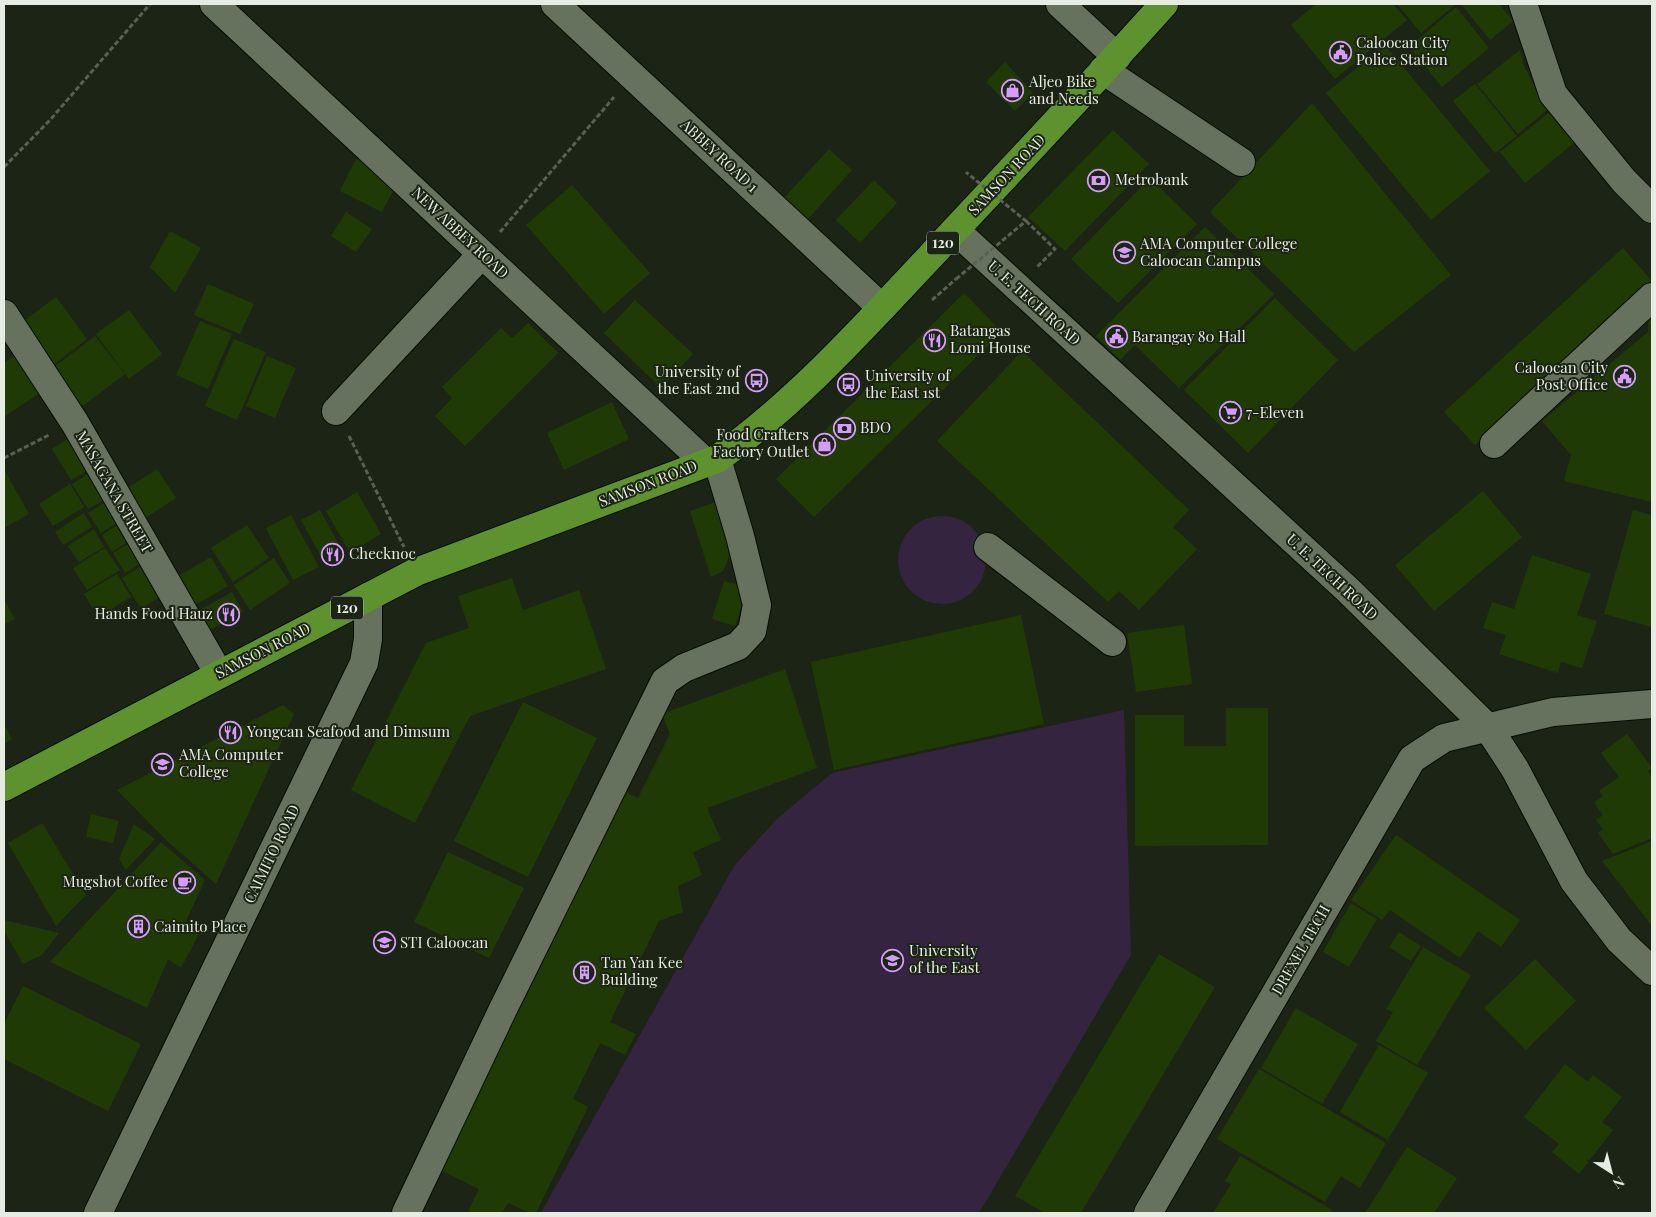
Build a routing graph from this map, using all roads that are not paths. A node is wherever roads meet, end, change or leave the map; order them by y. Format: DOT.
graph roads {
  1 [pos="214,4"];
  2 [pos="555,4"];
  3 [pos="1060,4"];
  4 [pos="1164,4"];
  5 [pos="1523,4"];
  6 [pos="1110,63"];
  7 [pos="1241,162"];
  8 [pos="1652,209"];
  9 [pos="955,230"];
  10 [pos="482,254"];
  11 [pos="1652,297"];
  12 [pos="882,308"];
  13 [pos="4,314"];
  14 [pos="336,411"];
  15 [pos="1494,444"];
  16 [pos="711,460"];
  17 [pos="988,547"];
  18 [pos="368,597"];
  19 [pos="1112,642"];
  20 [pos="218,674"];
  21 [pos="1652,704"];
  22 [pos="1490,729"];
  23 [pos="4,787"];
  24 [pos="1652,971"];
  25 [pos="98,1213"];
  26 [pos="406,1213"];
  27 [pos="1148,1213"];
  1 -- 10 [label="street, NEW ABBEY ROAD"];
  2 -- 12 [label="street, ABBEY ROAD 1"];
  3 -- 6 [label="street"];
  4 -- 6 [label="highway, SAMSON ROAD / 120"];
  5 -- 8 [label="street"];
  6 -- 7 [label="street"];
  6 -- 9 [label="highway, SAMSON ROAD / 120"];
  9 -- 12 [label="highway, SAMSON ROAD / 120"];
  9 -- 22 [label="street, U. E. TECH ROAD"];
  10 -- 14 [label="street"];
  10 -- 16 [label="street, NEW ABBEY ROAD"];
  11 -- 15 [label="street"];
  12 -- 16 [label="highway, SAMSON ROAD / 120"];
  13 -- 20 [label="street, MASAGANA STREET"];
  16 -- 18 [label="highway, SAMSON ROAD / 120"];
  16 -- 26 [label="street"];
  17 -- 19 [label="street"];
  18 -- 20 [label="highway, SAMSON ROAD / 120"];
  18 -- 25 [label="street, CAIMITO ROAD"];
  20 -- 23 [label="highway, SAMSON ROAD / 120"];
  21 -- 22 [label="street, DREXEL TECH"];
  22 -- 24 [label="street, U. E. TECH ROAD"];
  22 -- 27 [label="street, DREXEL TECH"];
}
